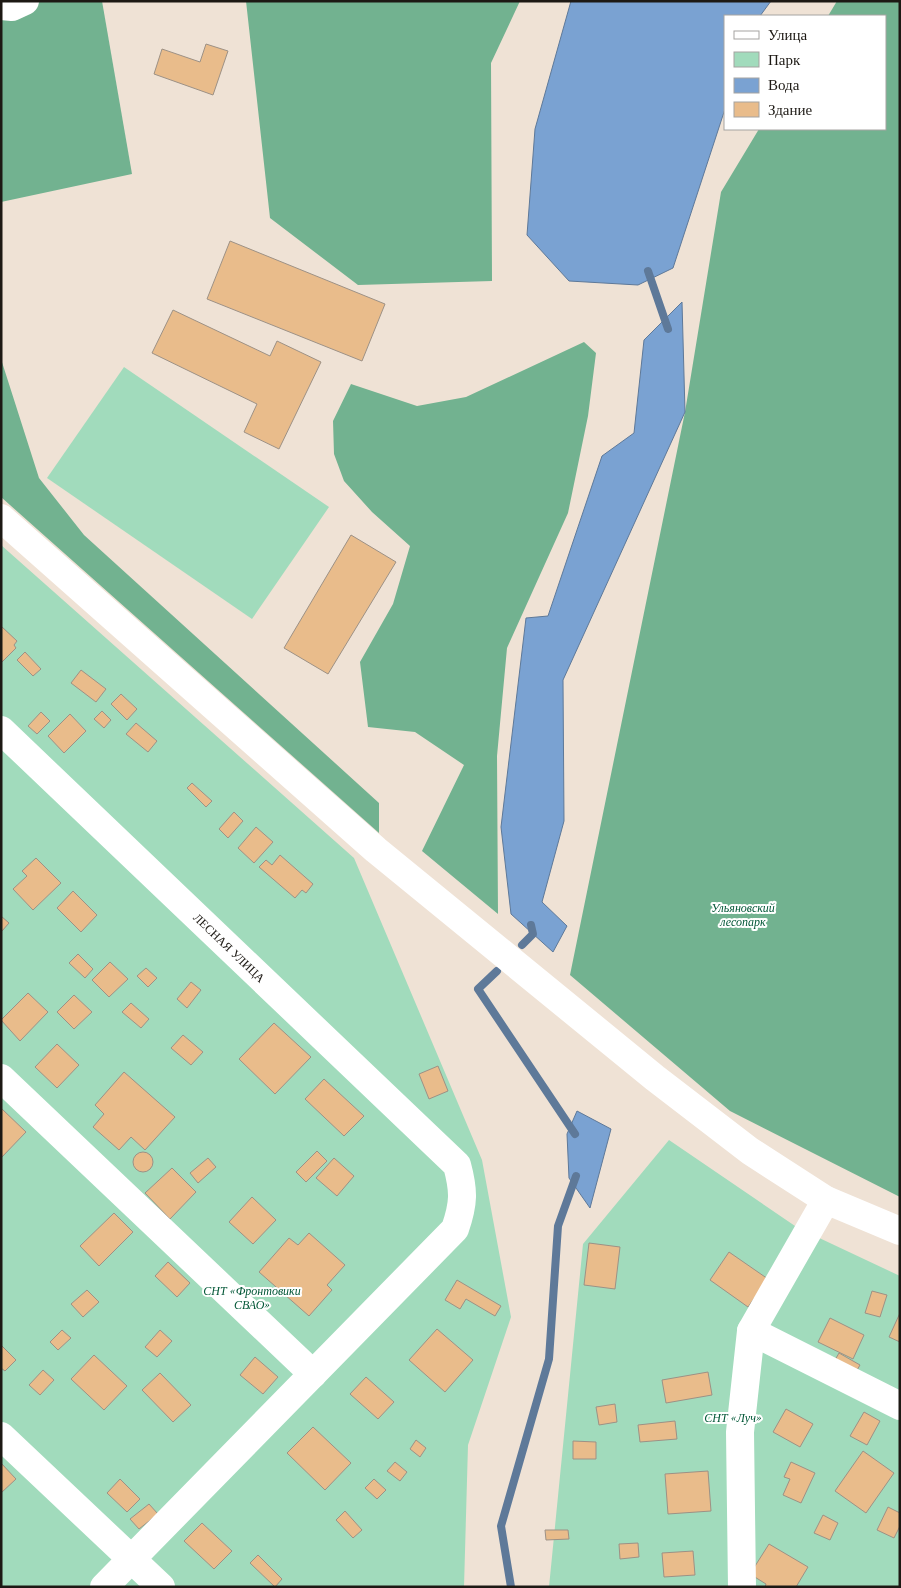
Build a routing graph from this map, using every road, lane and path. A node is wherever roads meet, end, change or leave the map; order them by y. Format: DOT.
graph roads {
  1 [pos="25,1"];
  2 [pos="1,6"];
  3 [pos="1,518"];
  4 [pos="1,730"];
  5 [pos="1,1078"];
  6 [pos="826,1200"];
  7 [pos="900,1231"];
  8 [pos="751,1331"];
  9 [pos="313,1374"];
  10 [pos="900,1406"];
  11 [pos="1,1436"];
  12 [pos="130,1559"];
  13 [pos="104,1587"];
  14 [pos="161,1587"];
  15 [pos="742,1587"];
  1 -- 2 [label="street"];
  3 -- 6 [label="street"];
  4 -- 9 [label="street, ЛЕСНАЯ УЛИЦА"];
  5 -- 9 [label="street"];
  6 -- 7 [label="street"];
  6 -- 8 [label="street"];
  8 -- 10 [label="street"];
  8 -- 15 [label="street"];
  9 -- 12 [label="street"];
  11 -- 12 [label="street"];
  12 -- 13 [label="street"];
  12 -- 14 [label="street"];
}
